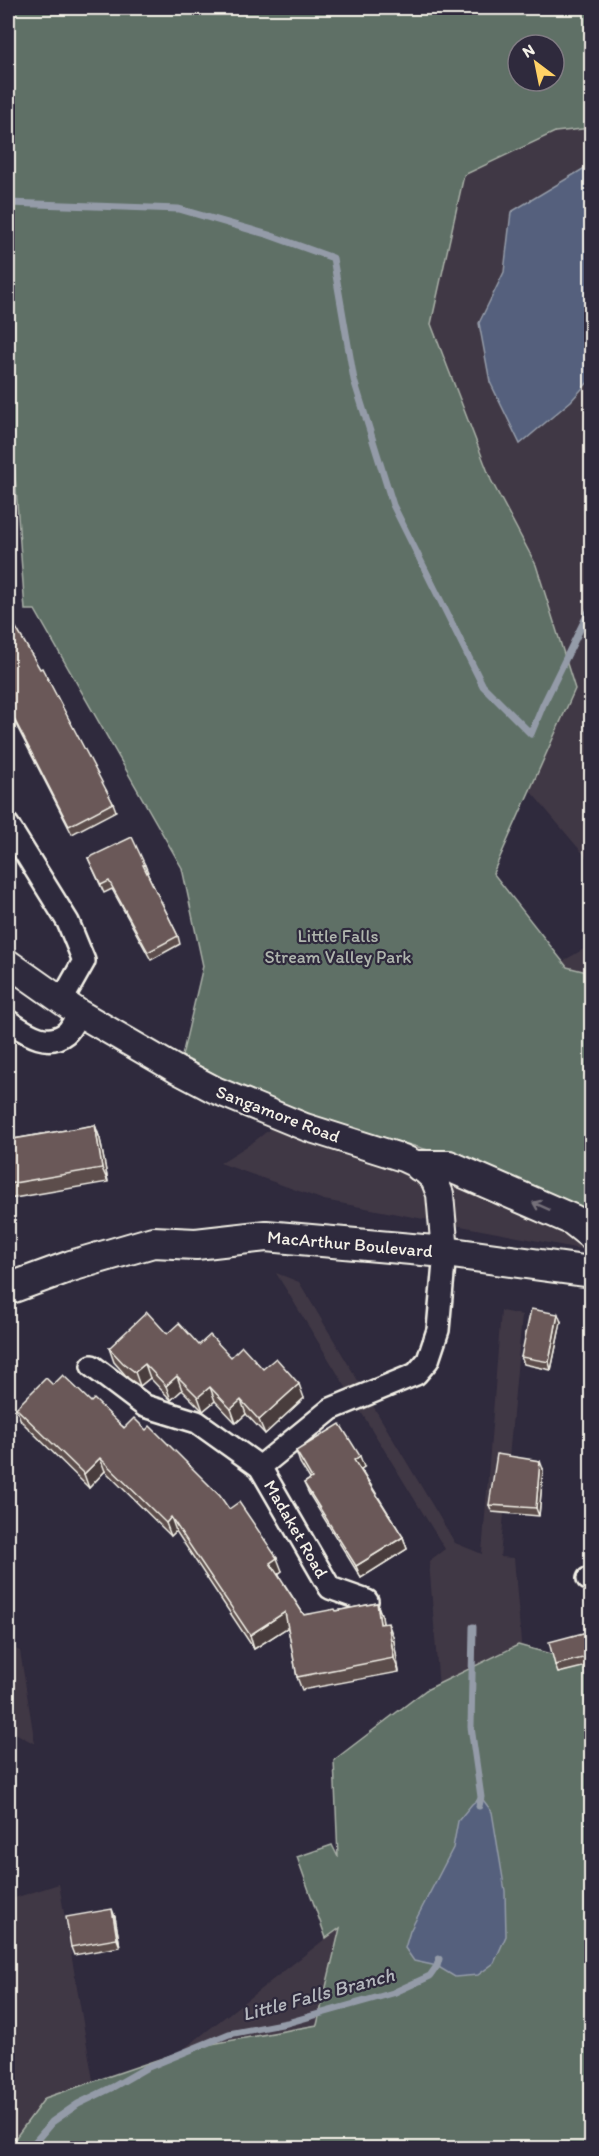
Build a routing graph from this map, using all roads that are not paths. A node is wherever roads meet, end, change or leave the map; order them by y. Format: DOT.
graph roads {
  1 [pos="8,825"];
  2 [pos="8,963"];
  3 [pos="71,1007"];
  4 [pos="8,1021"];
  5 [pos="420,1166"];
  6 [pos="591,1235"];
  7 [pos="445,1252"];
  8 [pos="591,1272"];
  9 [pos="8,1289"];
  10 [pos="92,1366"];
  11 [pos="260,1467"];
  12 [pos="367,1601"];
  1 -- 3 [label="street"];
  2 -- 3 [label="street, Sangamore Road"];
  3 -- 4 [label="street"];
  3 -- 5 [label="street, Sangamore Road"];
  6 -- 5 [label="main road, one-way"];
  5 -- 7 [label="street, Sangamore Road"];
  7 -- 8 [label="main road, MacArthur Boulevard"];
  7 -- 9 [label="main road, MacArthur Boulevard"];
  7 -- 11 [label="street, Madaket Road"];
  10 -- 11 [label="street, Madaket Road"];
  11 -- 12 [label="street, Madaket Road"];
}
